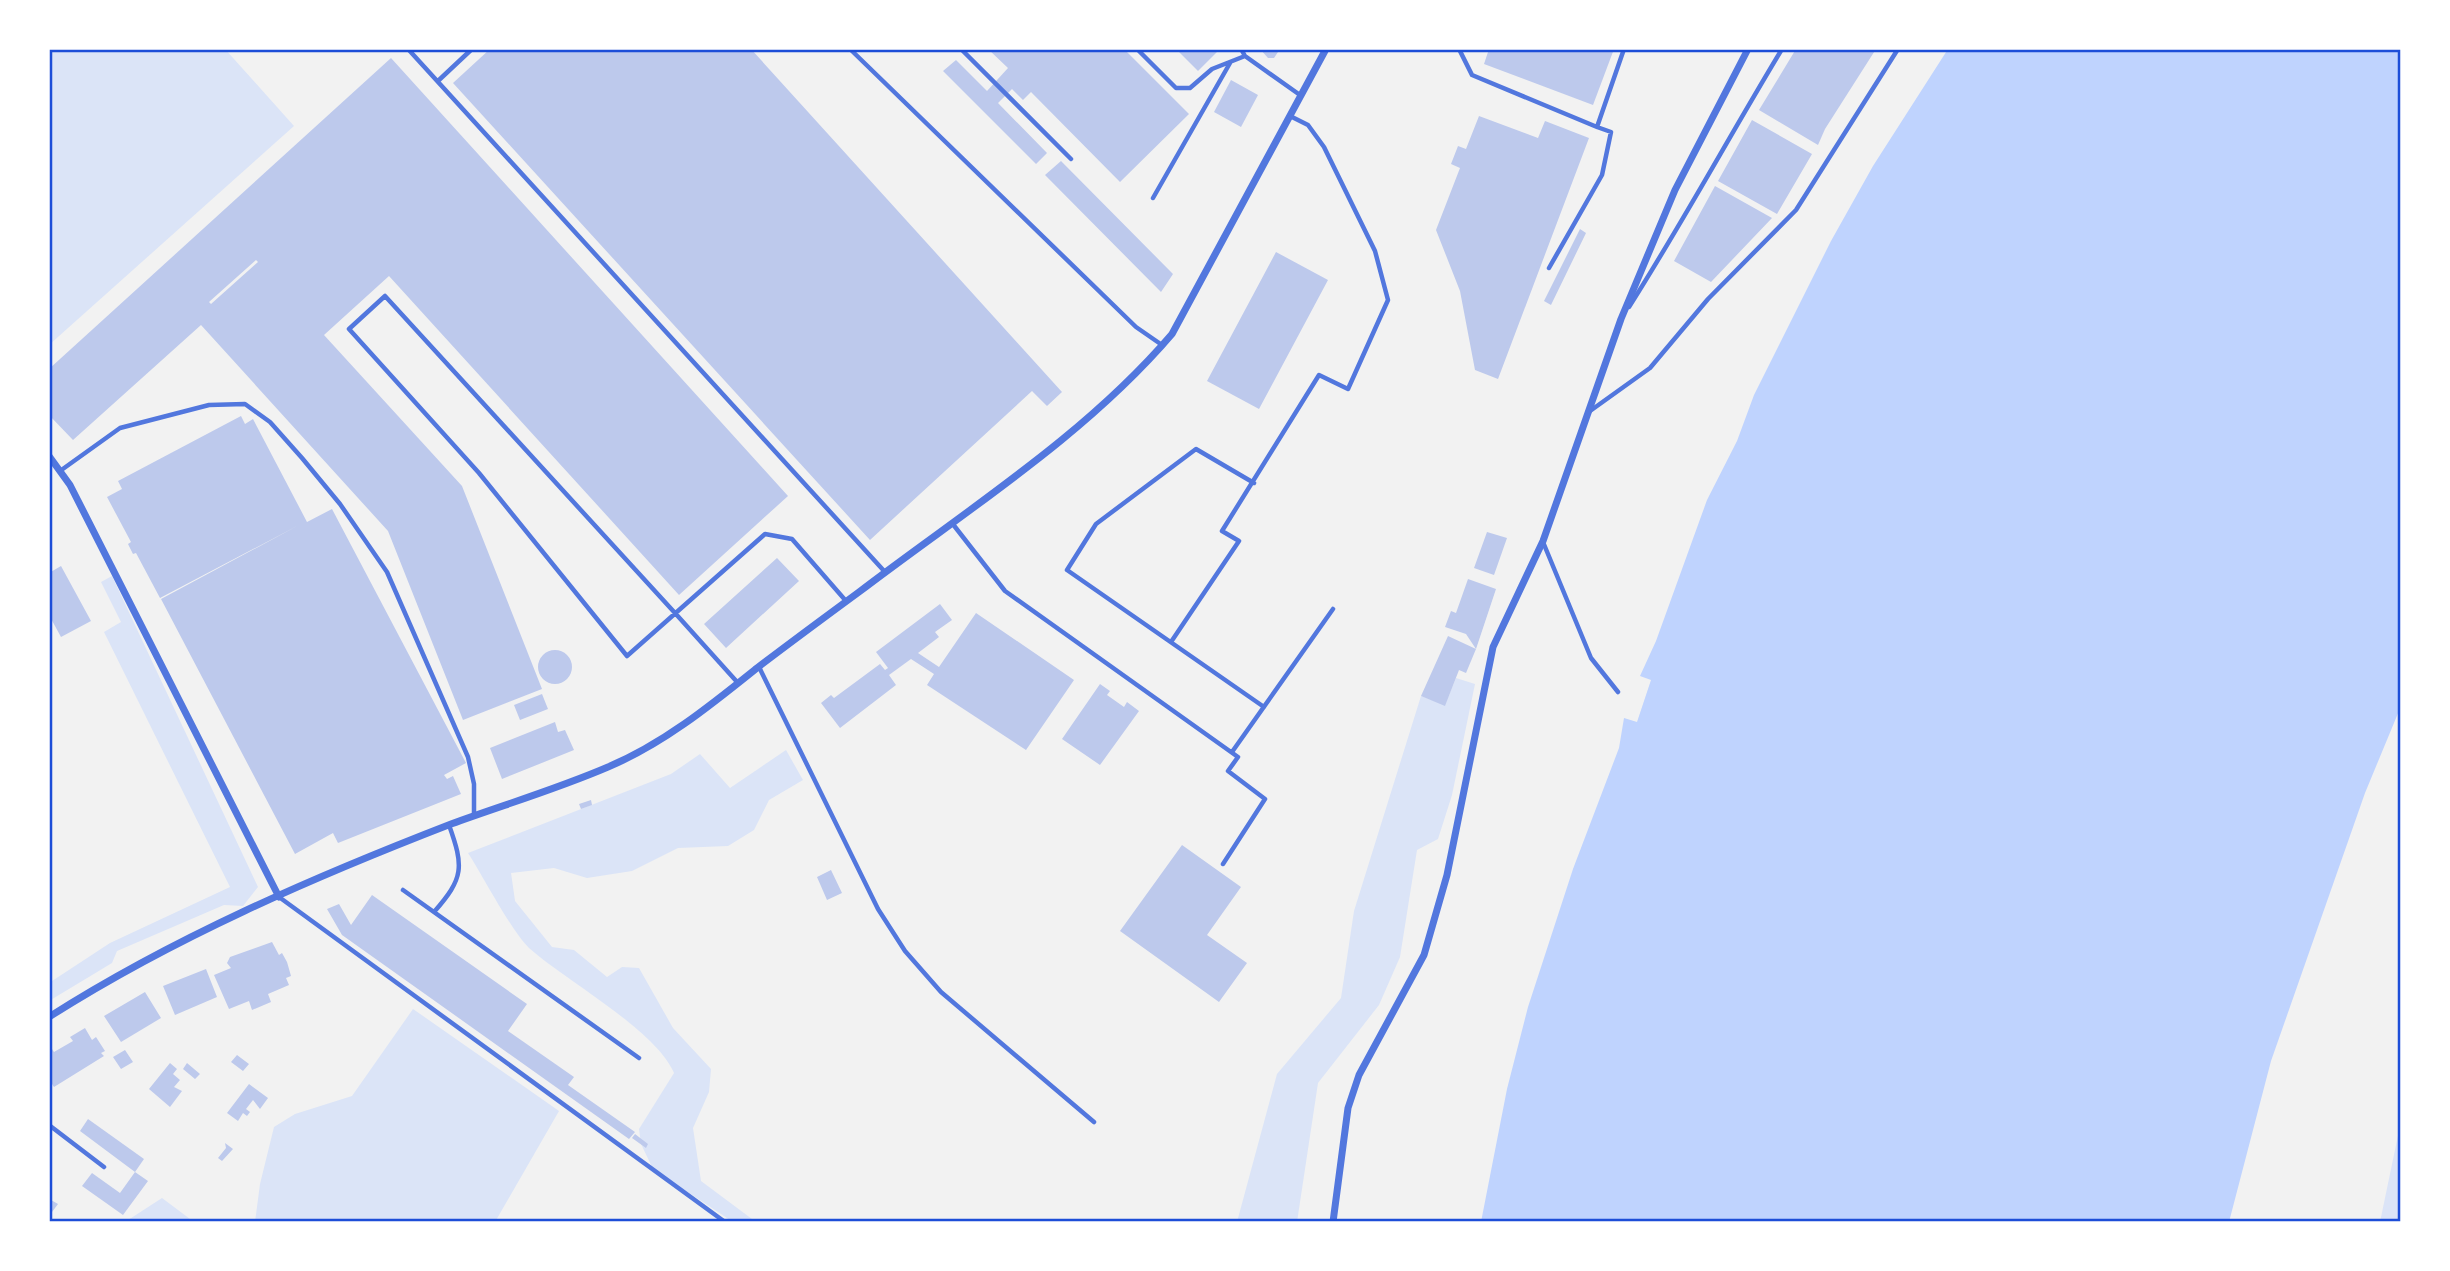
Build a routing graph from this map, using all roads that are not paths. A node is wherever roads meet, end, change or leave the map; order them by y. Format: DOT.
graph roads {
  1 [pos="408,49"];
  2 [pos="472,49"];
  3 [pos="850,49"];
  4 [pos="961,49"];
  5 [pos="1137,49"];
  6 [pos="1241,49"];
  7 [pos="1326,49"];
  8 [pos="1459,49"];
  9 [pos="1624,49"];
  10 [pos="1748,49"];
  11 [pos="1782,49"];
  12 [pos="1898,49"];
  13 [pos="1244,56"];
  14 [pos="1230,63"];
  15 [pos="439,80"];
  16 [pos="1300,95"];
  17 [pos="1289,116"];
  18 [pos="1597,127"];
  19 [pos="1071,159"];
  20 [pos="1153,198"];
  21 [pos="1549,268"];
  22 [pos="1621,319"];
  23 [pos="1163,346"];
  24 [pos="1590,411"];
  25 [pos="49,456"];
  26 [pos="60,471"];
  27 [pos="1254,483"];
  28 [pos="951,523"];
  29 [pos="1543,541"];
  30 [pos="885,572"];
  31 [pos="846,601"];
  32 [pos="1333,609"];
  33 [pos="675,613"];
  34 [pos="1171,642"];
  35 [pos="759,667"];
  36 [pos="739,683"];
  37 [pos="1618,692"];
  38 [pos="1264,707"];
  39 [pos="1232,752"];
  40 [pos="474,816"];
  41 [pos="449,825"];
  42 [pos="1223,864"];
  43 [pos="402,890"];
  44 [pos="279,897"];
  45 [pos="435,912"];
  46 [pos="49,1017"];
  47 [pos="639,1058"];
  48 [pos="1094,1122"];
  49 [pos="49,1125"];
  50 [pos="104,1167"];
  51 [pos="725,1222"];
  52 [pos="1333,1222"];
  1 -- 15 [label="lane"];
  2 -- 15 [label="lane"];
  3 -- 23 [label="lane"];
  4 -- 19 [label="lane"];
  5 -- 14 [label="lane"];
  6 -- 13 [label="lane"];
  7 -- 16 [label="street"];
  8 -- 18 [label="lane"];
  9 -- 18 [label="lane"];
  10 -- 22 [label="street"];
  11 -- 22 [label="lane"];
  12 -- 24 [label="lane"];
  13 -- 14 [label="lane"];
  13 -- 16 [label="lane"];
  14 -- 20 [label="lane"];
  15 -- 30 [label="lane"];
  16 -- 17 [label="street"];
  17 -- 23 [label="street"];
  17 -- 27 [label="lane"];
  18 -- 21 [label="lane"];
  22 -- 24 [label="street"];
  23 -- 28 [label="street"];
  24 -- 29 [label="street"];
  25 -- 26 [label="street"];
  26 -- 40 [label="lane"];
  26 -- 44 [label="street"];
  27 -- 34 [label="lane"];
  27 -- 34 [label="lane"];
  28 -- 30 [label="street"];
  28 -- 39 [label="lane"];
  29 -- 37 [label="lane"];
  29 -- 52 [label="street"];
  30 -- 31 [label="street"];
  31 -- 33 [label="lane"];
  31 -- 35 [label="street"];
  32 -- 38 [label="lane"];
  33 -- 33 [label="lane"];
  33 -- 36 [label="lane"];
  34 -- 38 [label="lane"];
  35 -- 36 [label="street"];
  35 -- 48 [label="lane"];
  36 -- 40 [label="street"];
  38 -- 39 [label="lane"];
  39 -- 42 [label="lane"];
  40 -- 41 [label="street"];
  41 -- 44 [label="street"];
  41 -- 45 [label="lane"];
  43 -- 45 [label="lane"];
  44 -- 46 [label="street"];
  44 -- 51 [label="lane"];
  45 -- 47 [label="lane"];
  49 -- 50 [label="lane"];
}
